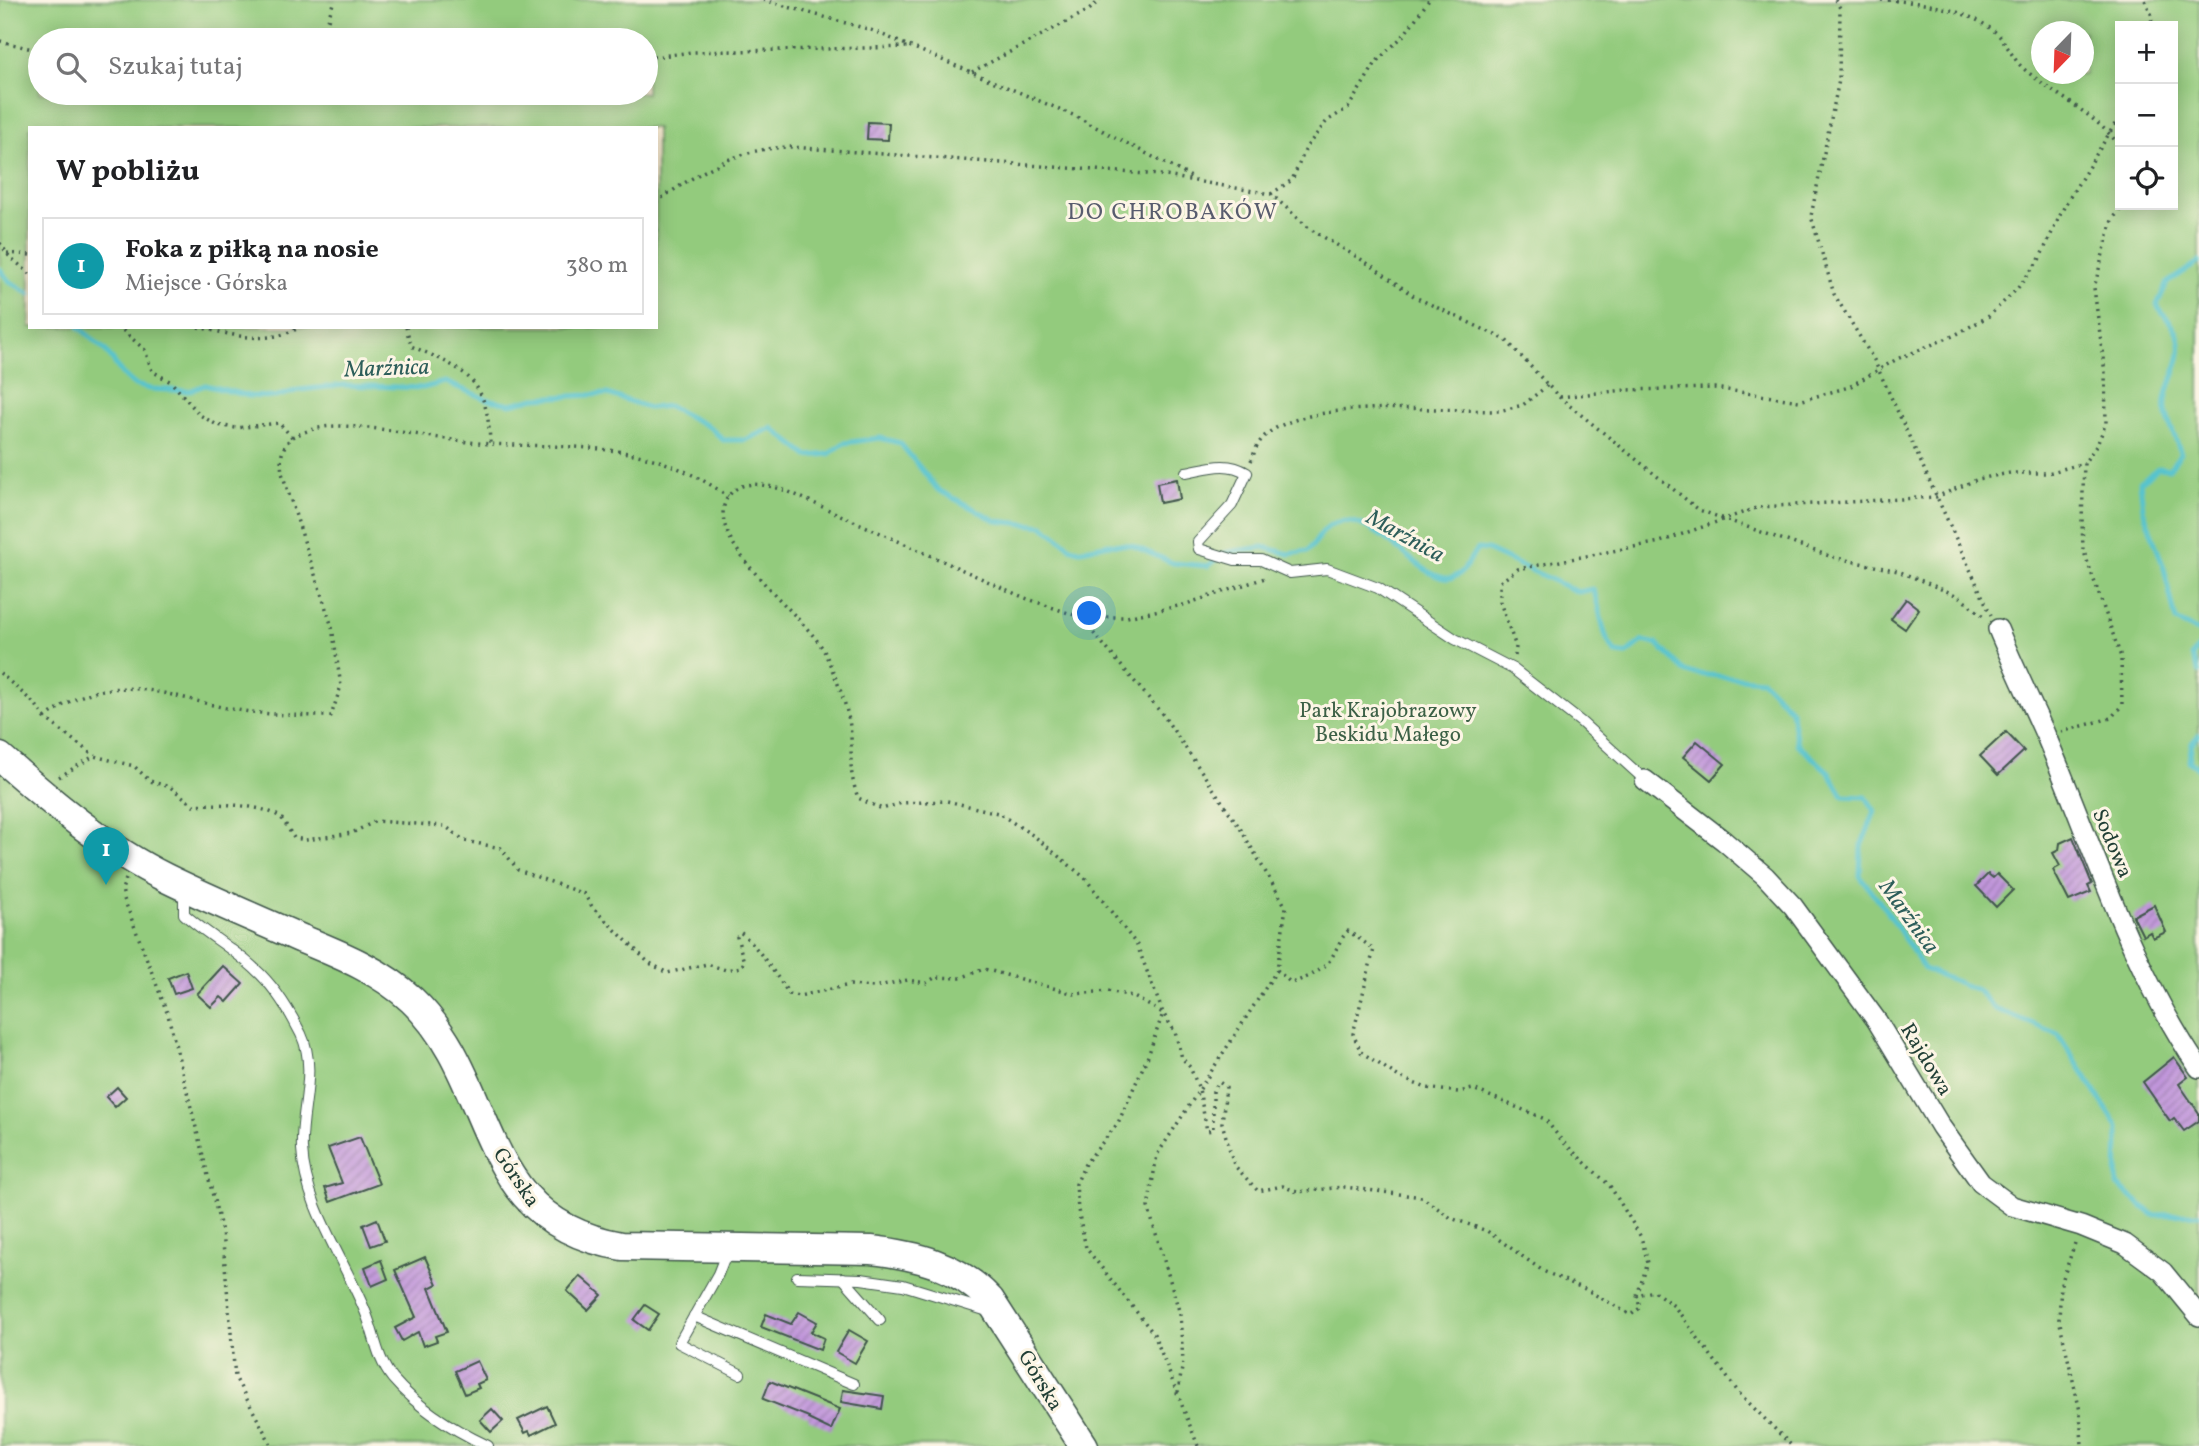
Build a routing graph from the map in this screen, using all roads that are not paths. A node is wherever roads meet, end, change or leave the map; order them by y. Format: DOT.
graph roads {
  1 [pos="1186,472"];
  2 [pos="1997,629"];
  3 [pos="0,757"];
  4 [pos="1645,780"];
  5 [pos="185,887"];
  6 [pos="2199,1068"];
  7 [pos="727,1247"];
  8 [pos="797,1277"];
  9 [pos="843,1278"];
  10 [pos="999,1312"];
  11 [pos="694,1316"];
  12 [pos="2199,1316"];
  13 [pos="880,1320"];
  14 [pos="740,1374"];
  15 [pos="854,1384"];
  16 [pos="488,1446"];
  17 [pos="1084,1446"];
  1 -- 4 [label="lane"];
  2 -- 6 [label="street, Sodowa"];
  3 -- 5 [label="street, Górska"];
  4 -- 12 [label="street, Rajdowa"];
  5 -- 7 [label="street, Górska"];
  5 -- 16 [label="lane"];
  7 -- 10 [label="street, Górska"];
  7 -- 11 [label="lane"];
  8 -- 9 [label="lane"];
  9 -- 10 [label="lane"];
  9 -- 13 [label="lane"];
  10 -- 17 [label="street, Górska"];
  11 -- 14 [label="lane"];
  11 -- 15 [label="lane"];
}
